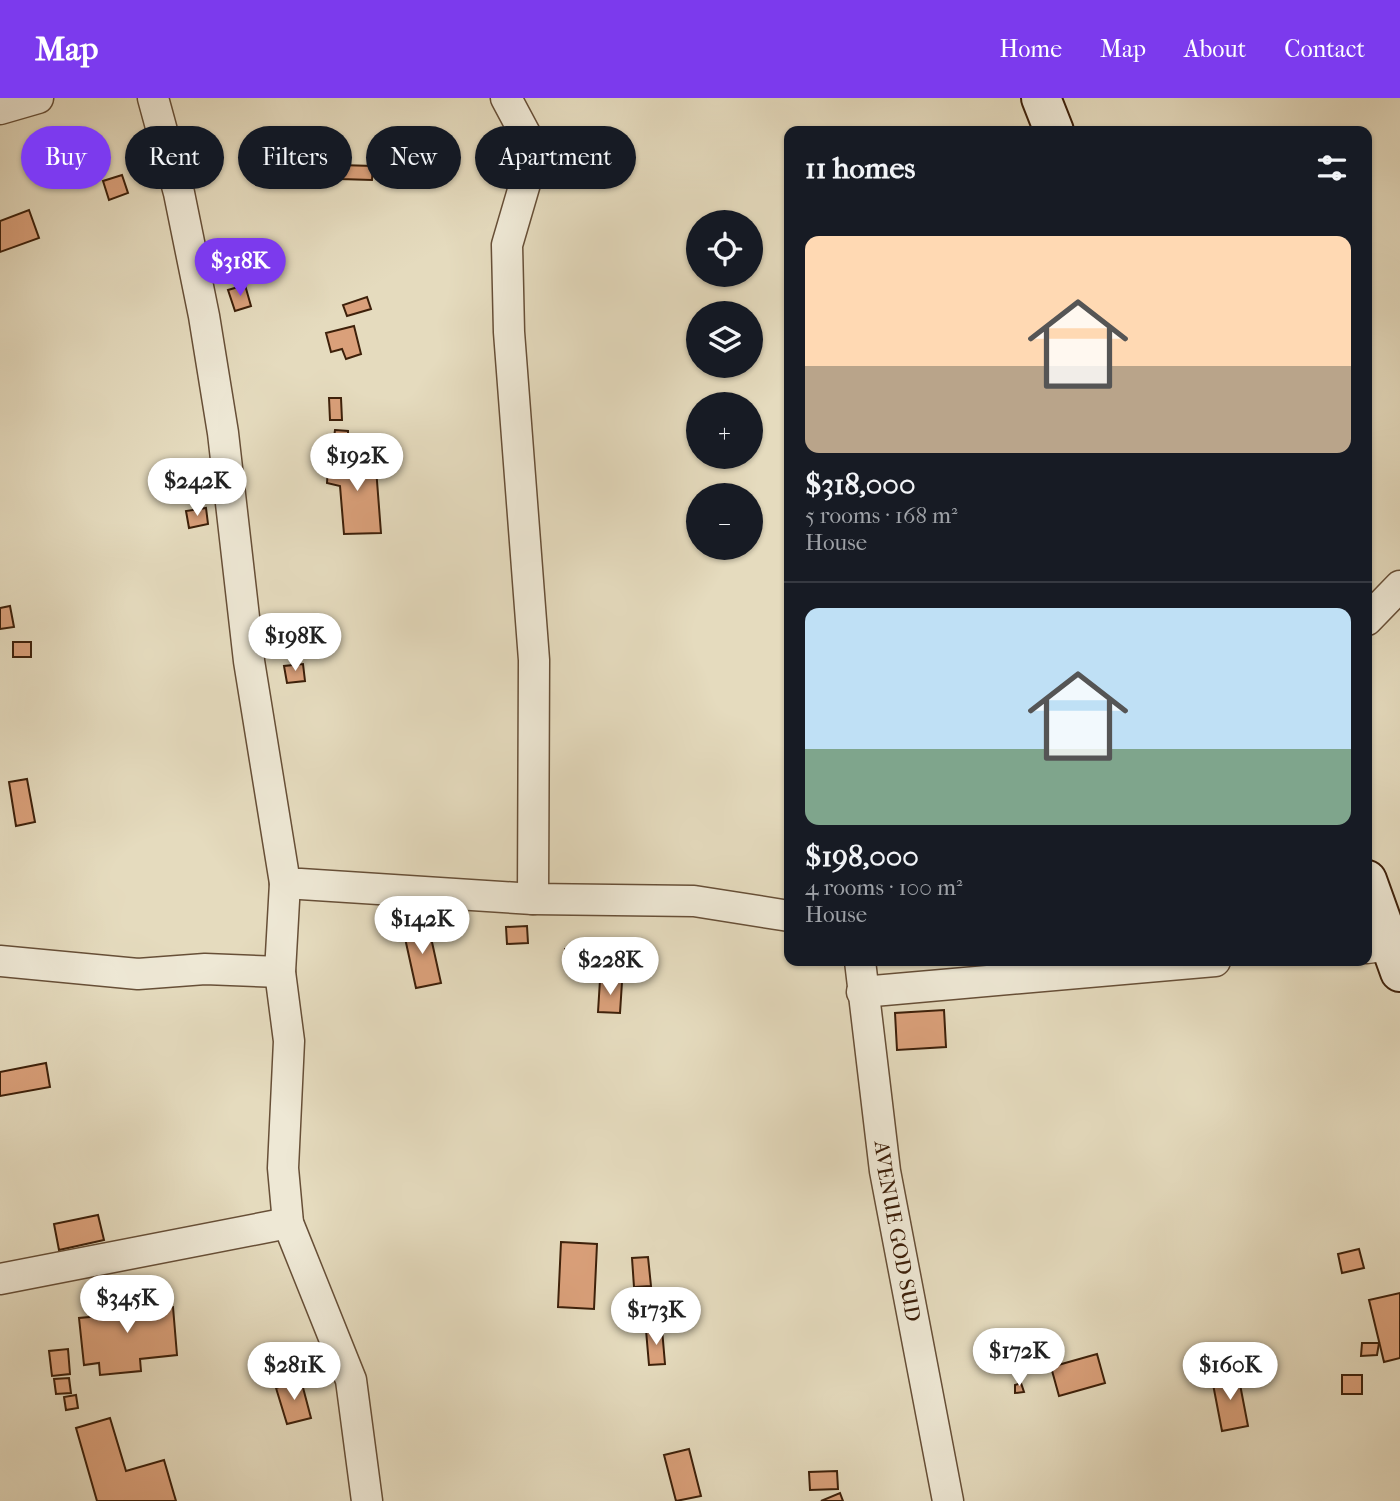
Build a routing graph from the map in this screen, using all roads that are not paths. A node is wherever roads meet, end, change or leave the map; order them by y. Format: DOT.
graph roads {
  1 [pos="38,98"];
  2 [pos="153,98"];
  3 [pos="506,98"];
  4 [pos="1041,98"];
  5 [pos="0,109"];
  6 [pos="1052,126"];
  7 [pos="1400,586"];
  8 [pos="1372,615"];
  9 [pos="285,883"];
  10 [pos="533,899"];
  11 [pos="1372,900"];
  12 [pos="784,915"];
  13 [pos="1386,955"];
  14 [pos="0,961"];
  15 [pos="860,966"];
  16 [pos="1159,966"];
  17 [pos="279,972"];
  18 [pos="862,992"];
  19 [pos="288,1223"];
  20 [pos="0,1279"];
  21 [pos="367,1501"];
  22 [pos="948,1501"];
  1 -- 5 [label="street"];
  2 -- 9 [label="street"];
  3 -- 10 [label="street"];
  4 -- 6 [label="main road"];
  7 -- 8 [label="street"];
  9 -- 10 [label="street"];
  9 -- 17 [label="street"];
  10 -- 12 [label="street"];
  11 -- 13 [label="main road"];
  14 -- 17 [label="street"];
  15 -- 18 [label="street, AVENUE GOD SUD"];
  16 -- 18 [label="street"];
  17 -- 19 [label="street"];
  18 -- 22 [label="street, AVENUE GOD SUD"];
  19 -- 20 [label="street"];
  19 -- 21 [label="street"];
}
